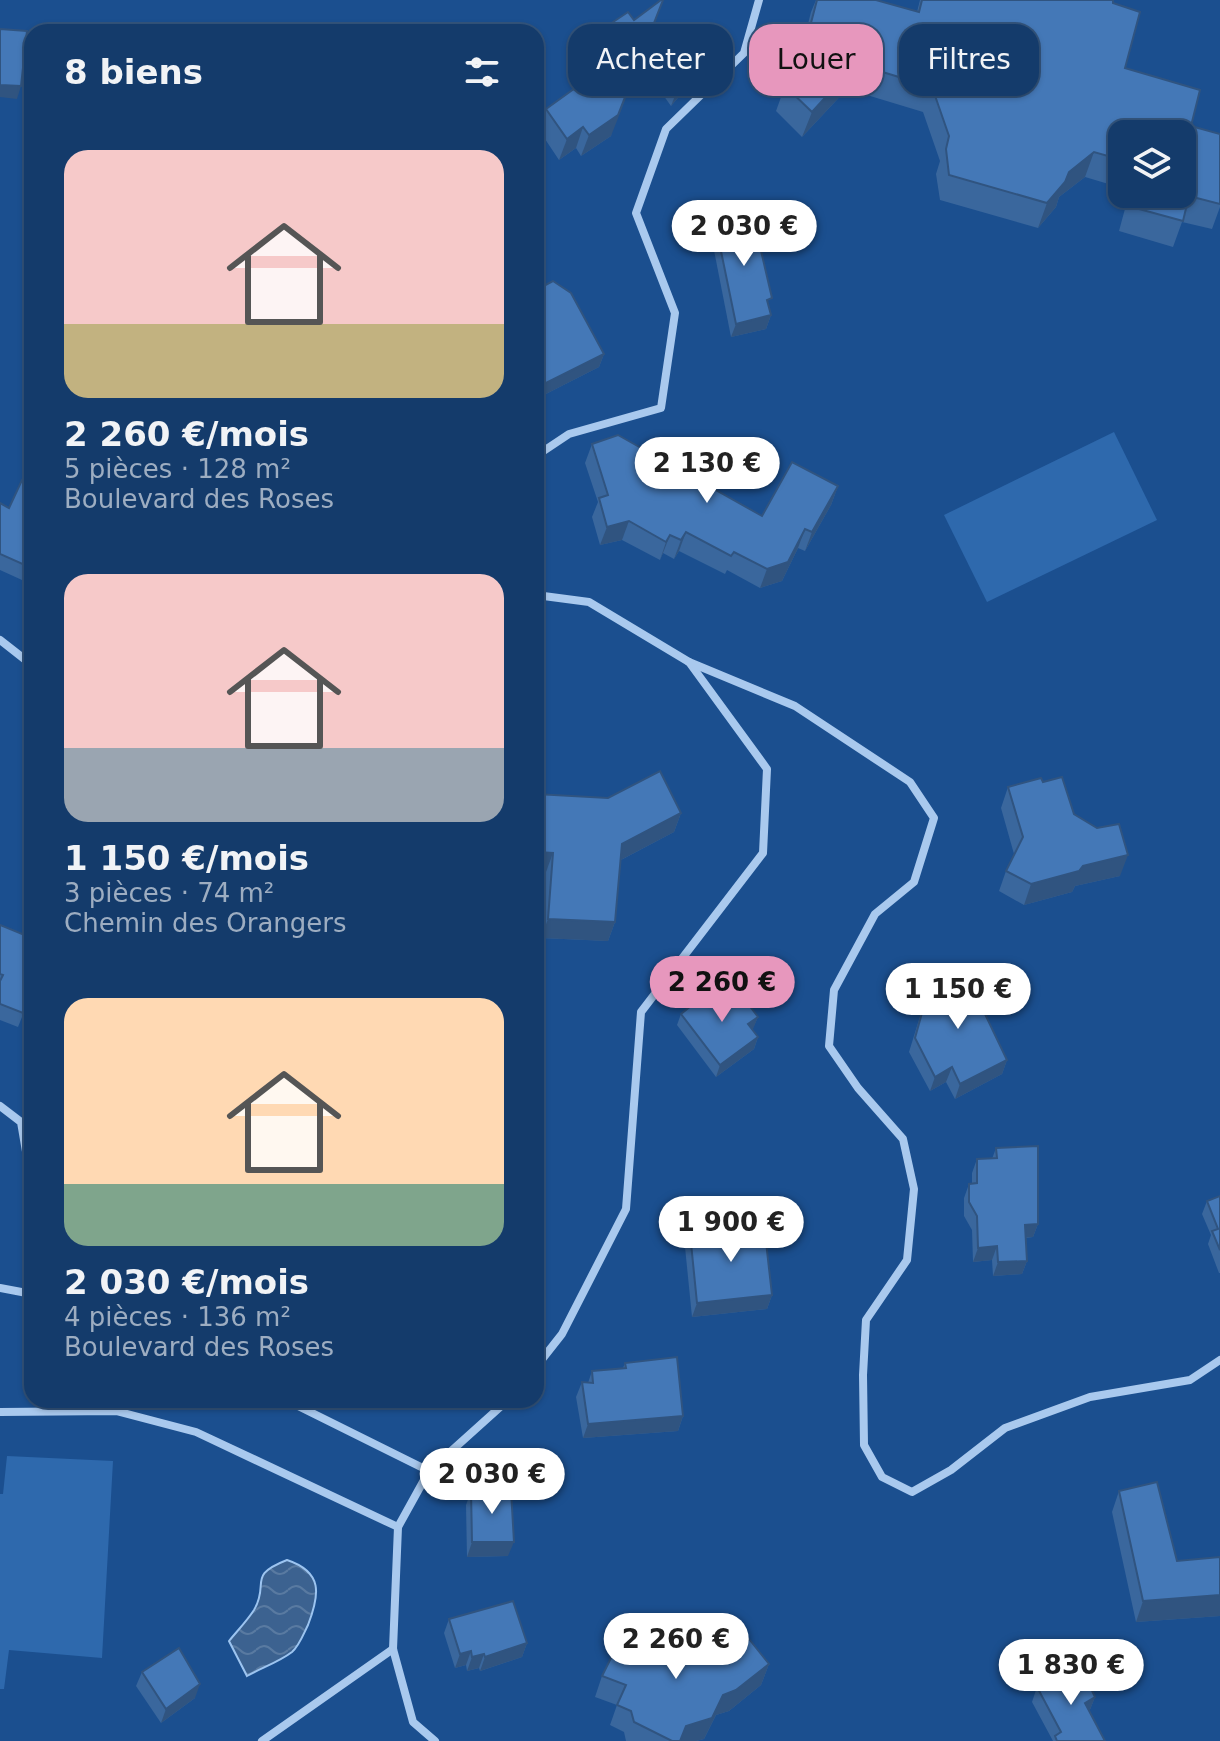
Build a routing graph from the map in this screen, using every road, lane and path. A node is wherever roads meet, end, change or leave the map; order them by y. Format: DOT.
graph roads {
  1 [pos="759,0"];
  2 [pos="544,451"];
  3 [pos="544,596"];
  4 [pos="0,640"];
  5 [pos="24,659"];
  6 [pos="689,662"];
  7 [pos="0,1106"];
  8 [pos="24,1140"];
  9 [pos="0,1288"];
  10 [pos="24,1292"];
  11 [pos="544,1357"];
  12 [pos="1220,1360"];
  13 [pos="302,1408"];
  14 [pos="499,1408"];
  15 [pos="0,1412"];
  16 [pos="429,1471"];
  17 [pos="398,1527"];
  18 [pos="393,1649"];
  19 [pos="262,1741"];
  20 [pos="435,1741"];
  1 -- 2 [label="street"];
  3 -- 6 [label="street"];
  4 -- 5 [label="street"];
  6 -- 11 [label="street"];
  6 -- 12 [label="street"];
  7 -- 8 [label="street"];
  9 -- 10 [label="street"];
  13 -- 16 [label="street"];
  14 -- 16 [label="street"];
  15 -- 17 [label="street"];
  16 -- 17 [label="street"];
  17 -- 18 [label="street"];
  18 -- 19 [label="street"];
  18 -- 20 [label="street"];
}
